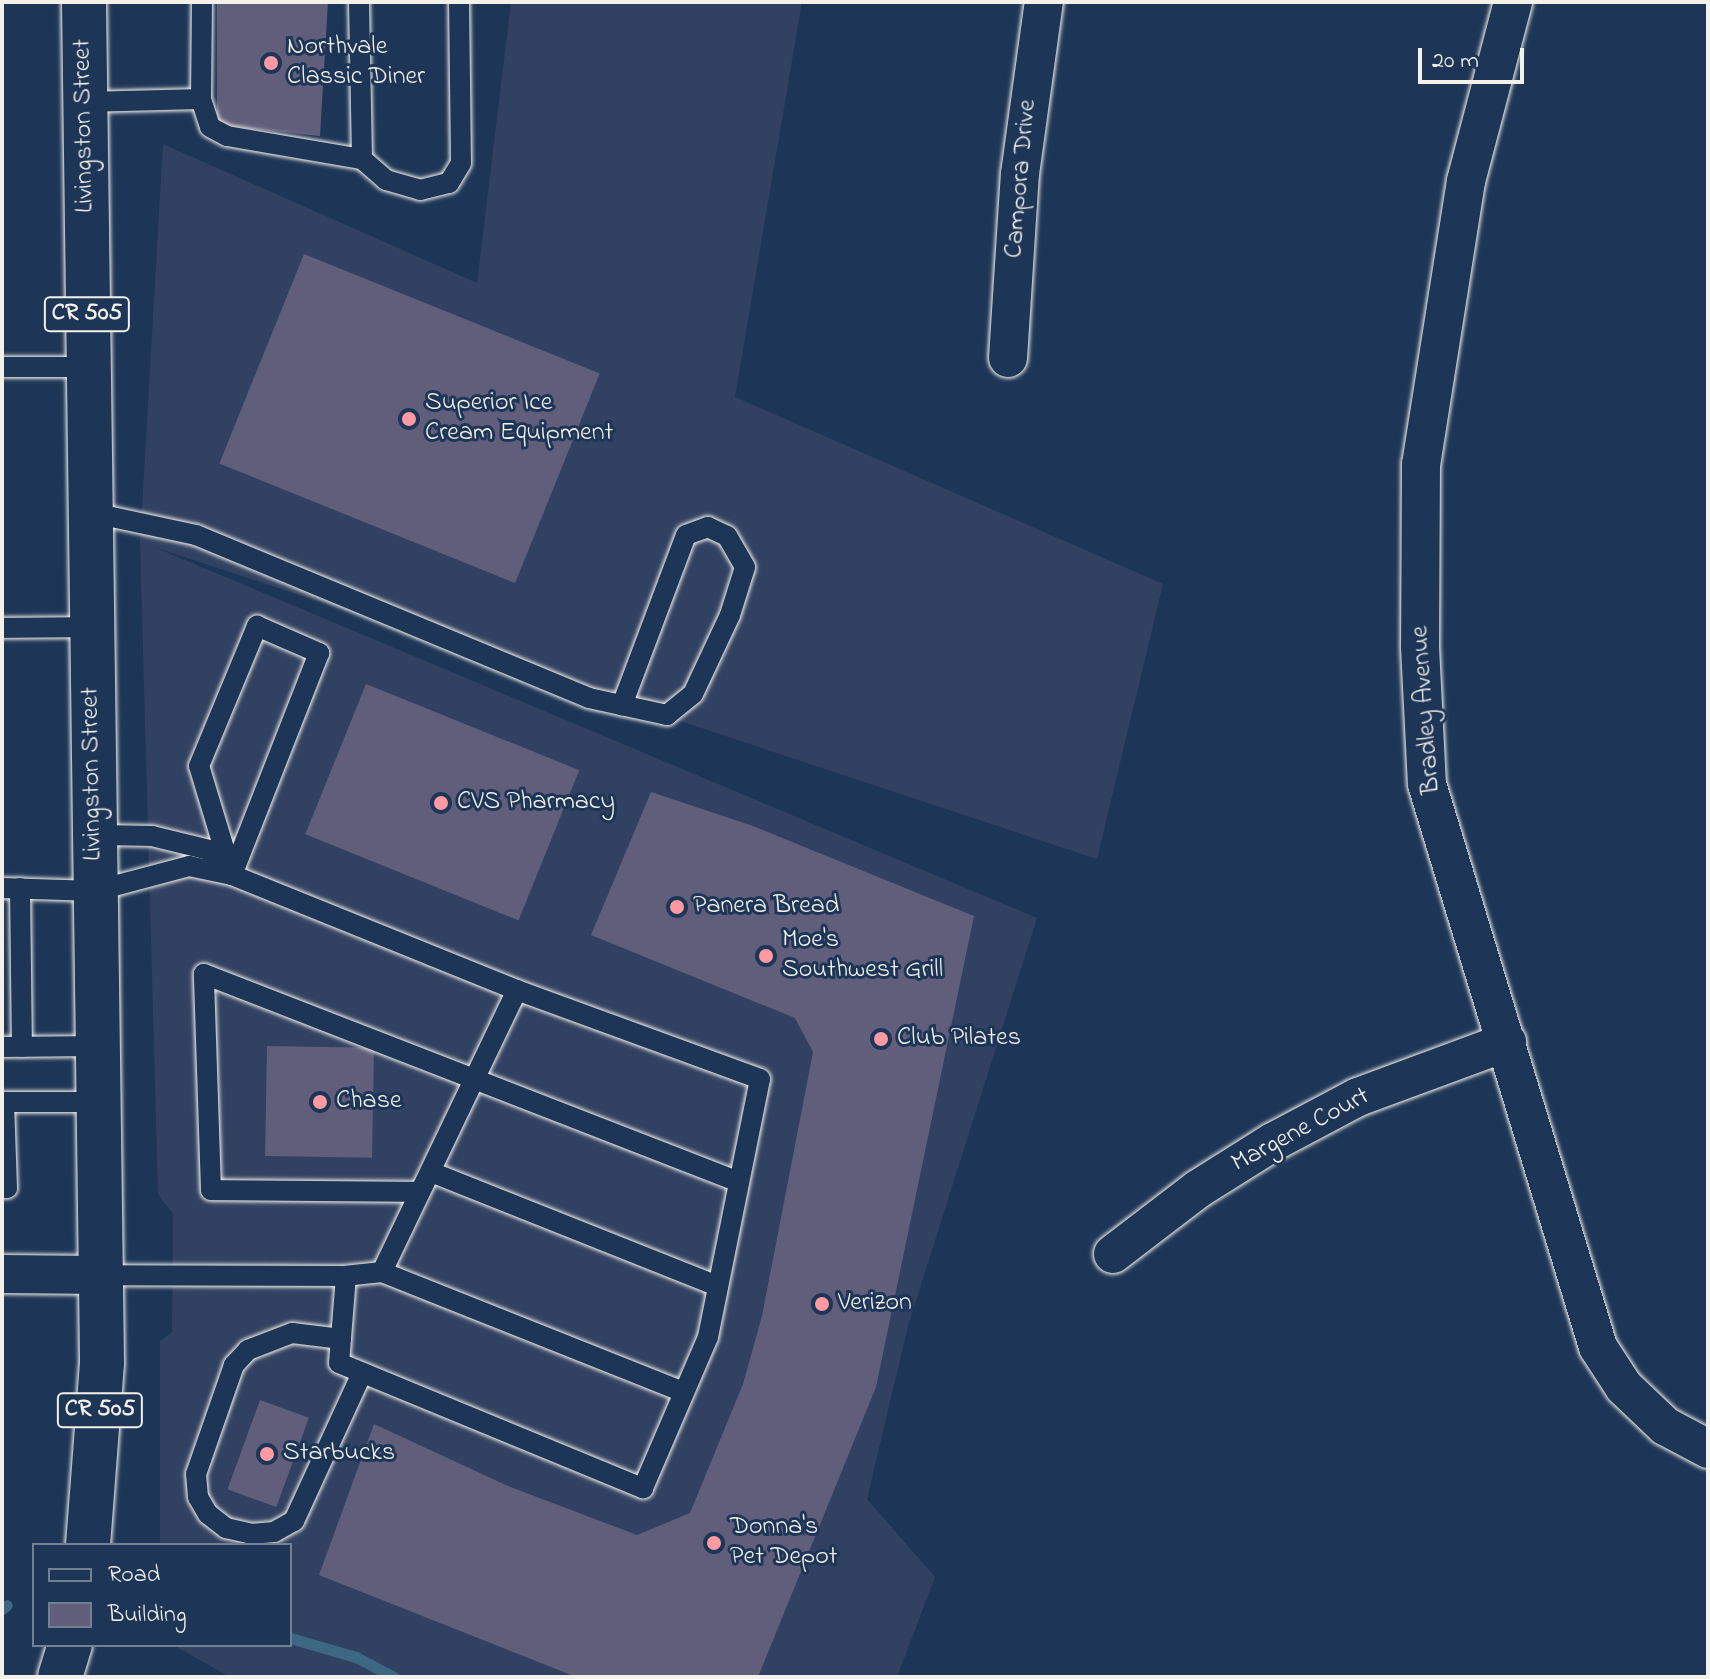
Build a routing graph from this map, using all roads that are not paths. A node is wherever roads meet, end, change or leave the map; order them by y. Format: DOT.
graph roads {
  1 [pos="84,2"];
  2 [pos="202,2"];
  3 [pos="359,2"];
  4 [pos="459,2"];
  5 [pos="1044,2"];
  6 [pos="1513,2"];
  7 [pos="201,99"];
  8 [pos="85,102"];
  9 [pos="362,159"];
  10 [pos="1008,358"];
  11 [pos="2,367"];
  12 [pos="88,367"];
  13 [pos="89,512"];
  14 [pos="91,627"];
  15 [pos="2,628"];
  16 [pos="622,705"];
  17 [pos="94,825"];
  18 [pos="232,875"];
  19 [pos="11,888"];
  20 [pos="95,891"];
  21 [pos="517,990"];
  22 [pos="1507,1042"];
  23 [pos="97,1046"];
  24 [pos="12,1047"];
  25 [pos="475,1078"];
  26 [pos="97,1102"];
  27 [pos="431,1172"];
  28 [pos="739,1182"];
  29 [pos="4,1188"];
  30 [pos="420,1192"];
  31 [pos="1113,1254"];
  32 [pos="382,1272"];
  33 [pos="2,1274"];
  34 [pos="101,1275"];
  35 [pos="346,1276"];
  36 [pos="718,1286"];
  37 [pos="341,1339"];
  38 [pos="362,1373"];
  39 [pos="684,1392"];
  40 [pos="1708,1449"];
  41 [pos="88,1543"];
  42 [pos="69,1647"];
  43 [pos="60,1677"];
  1 -- 8 [label="main road, Livingston Street / CR 505"];
  2 -- 7 [label="lane"];
  3 -- 9 [label="lane"];
  4 -- 9 [label="lane"];
  5 -- 10 [label="street, Campora Drive"];
  6 -- 22 [label="street, Bradley Avenue"];
  7 -- 8 [label="lane"];
  7 -- 9 [label="lane"];
  8 -- 12 [label="main road, Livingston Street / CR 505"];
  11 -- 12 [label="lane"];
  12 -- 13 [label="main road, Livingston Street / CR 505"];
  13 -- 14 [label="main road, Livingston Street / CR 505"];
  13 -- 16 [label="lane"];
  14 -- 15 [label="lane"];
  14 -- 17 [label="main road, Livingston Street / CR 505"];
  16 -- 16 [label="lane"];
  17 -- 18 [label="lane"];
  17 -- 20 [label="main road, Livingston Street / CR 505"];
  18 -- 18 [label="lane"];
  18 -- 20 [label="lane"];
  18 -- 21 [label="lane"];
  19 -- 20 [label="lane"];
  19 -- 24 [label="lane"];
  20 -- 23 [label="main road, Livingston Street / CR 505"];
  21 -- 25 [label="lane"];
  21 -- 28 [label="lane"];
  22 -- 31 [label="street, Margene Court"];
  22 -- 40 [label="street, Bradley Avenue"];
  23 -- 24 [label="lane"];
  23 -- 26 [label="main road, Livingston Street / CR 505"];
  25 -- 27 [label="lane"];
  25 -- 28 [label="lane"];
  25 -- 30 [label="lane"];
  26 -- 29 [label="lane"];
  26 -- 34 [label="main road, Livingston Street / CR 505"];
  27 -- 30 [label="lane"];
  27 -- 36 [label="lane"];
  28 -- 36 [label="lane"];
  30 -- 32 [label="lane"];
  32 -- 35 [label="lane"];
  32 -- 39 [label="lane"];
  33 -- 34 [label="street"];
  34 -- 35 [label="lane"];
  34 -- 41 [label="main road, Livingston Street / CR 505"];
  35 -- 37 [label="lane"];
  36 -- 39 [label="lane"];
  37 -- 38 [label="lane"];
  37 -- 38 [label="lane"];
  38 -- 39 [label="lane"];
  42 -- 43 [label="main road"];
}
